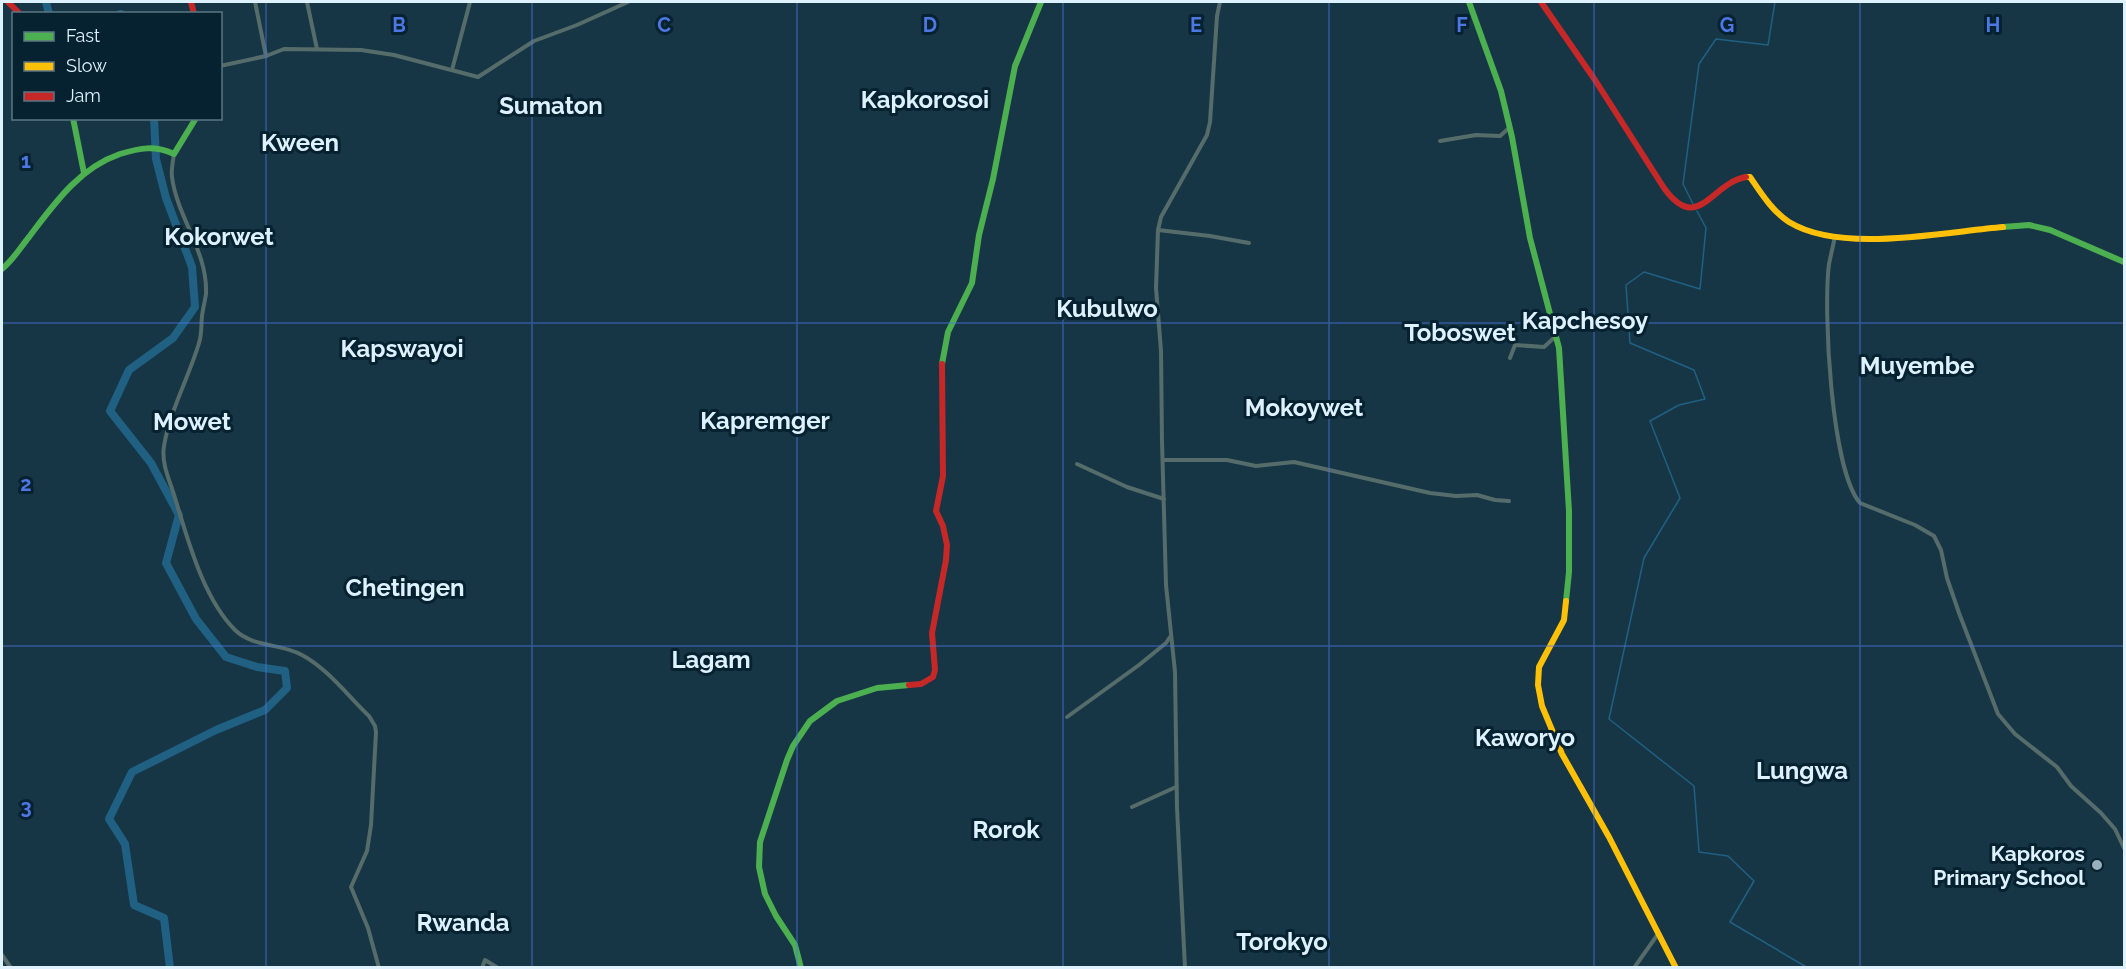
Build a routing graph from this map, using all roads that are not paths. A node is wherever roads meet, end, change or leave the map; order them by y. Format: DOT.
graph roads {
  1 [pos="255,2"];
  2 [pos="307,2"];
  3 [pos="470,2"];
  4 [pos="628,2"];
  5 [pos="1041,2"];
  6 [pos="1220,2"];
  7 [pos="1469,2"];
  8 [pos="1541,2"];
  9 [pos="317,49"];
  10 [pos="266,56"];
  11 [pos="222,66"];
  12 [pos="452,70"];
  13 [pos="73,120"];
  14 [pos="195,120"];
  15 [pos="1509,127"];
  16 [pos="1440,141"];
  17 [pos="174,154"];
  18 [pos="84,173"];
  19 [pos="1158,230"];
  20 [pos="1835,236"];
  21 [pos="1249,243"];
  22 [pos="2124,262"];
  23 [pos="2,270"];
  24 [pos="1557,336"];
  25 [pos="1510,357"];
  26 [pos="1162,460"];
  27 [pos="1077,464"];
  28 [pos="1164,498"];
  29 [pos="1509,501"];
  30 [pos="1171,636"];
  31 [pos="1067,717"];
  32 [pos="1176,787"];
  33 [pos="1132,807"];
  34 [pos="2124,848"];
  35 [pos="1658,933"];
  36 [pos="2,955"];
  37 [pos="11,968"];
  38 [pos="379,968"];
  39 [pos="482,968"];
  40 [pos="498,968"];
  41 [pos="801,968"];
  42 [pos="1185,968"];
  43 [pos="1634,968"];
  44 [pos="1676,968"];
  1 -- 10 [label="street"];
  2 -- 9 [label="street"];
  3 -- 12 [label="street"];
  4 -- 12 [label="street"];
  5 -- 41 [label="street"];
  6 -- 19 [label="street"];
  7 -- 15 [label="street"];
  8 -- 20 [label="street"];
  9 -- 10 [label="street"];
  9 -- 12 [label="street"];
  10 -- 11 [label="street"];
  13 -- 18 [label="street"];
  14 -- 17 [label="street"];
  15 -- 16 [label="street"];
  15 -- 24 [label="street"];
  17 -- 18 [label="street"];
  17 -- 38 [label="street"];
  18 -- 23 [label="street"];
  19 -- 21 [label="street"];
  19 -- 26 [label="street"];
  20 -- 22 [label="street"];
  20 -- 34 [label="street"];
  24 -- 25 [label="street"];
  24 -- 35 [label="street"];
  26 -- 28 [label="street"];
  26 -- 29 [label="street"];
  27 -- 28 [label="street"];
  28 -- 30 [label="street"];
  30 -- 31 [label="street"];
  30 -- 32 [label="street"];
  32 -- 33 [label="street"];
  32 -- 42 [label="street"];
  35 -- 43 [label="street"];
  35 -- 44 [label="street"];
  36 -- 37 [label="street"];
  39 -- 40 [label="street"];
}
